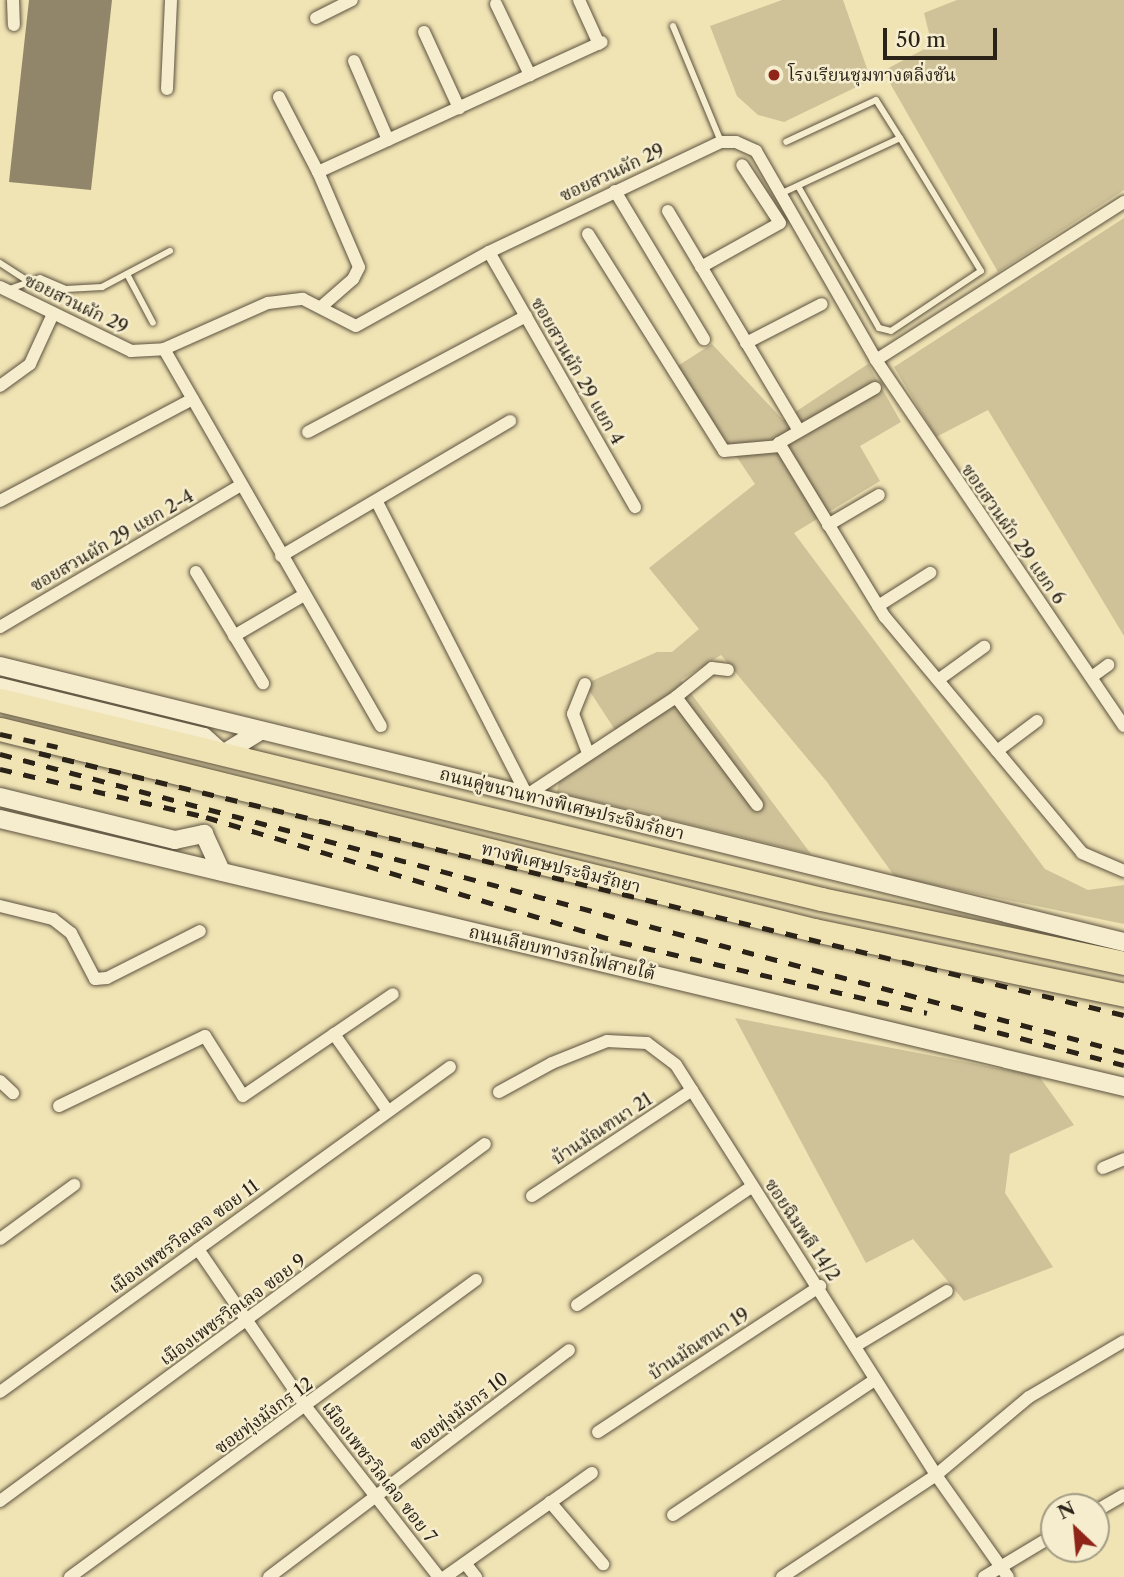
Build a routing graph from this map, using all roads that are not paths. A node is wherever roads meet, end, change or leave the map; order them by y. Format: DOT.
graph roads {
  1 [pos="13,0"];
  2 [pos="171,0"];
  3 [pos="352,0"];
  4 [pos="579,0"];
  5 [pos="496,4"];
  6 [pos="316,18"];
  7 [pos="14,25"];
  8 [pos="673,26"];
  9 [pos="424,32"];
  10 [pos="354,61"];
  11 [pos="530,75"];
  12 [pos="167,89"];
  13 [pos="279,97"];
  14 [pos="459,108"];
  15 [pos="900,138"];
  16 [pos="388,140"];
  17 [pos="721,142"];
  18 [pos="786,142"];
  19 [pos="741,165"];
  20 [pos="318,172"];
  21 [pos="798,186"];
  22 [pos="615,191"];
  23 [pos="780,194"];
  24 [pos="1124,202"];
  25 [pos="668,211"];
  26 [pos="588,234"];
  27 [pos="170,251"];
  28 [pos="489,252"];
  29 [pos="1,263"];
  30 [pos="701,267"];
  31 [pos="127,274"];
  32 [pos="26,280"];
  33 [pos="4,288"];
  34 [pos="822,304"];
  35 [pos="321,307"];
  36 [pos="53,314"];
  37 [pos="526,316"];
  38 [pos="153,323"];
  39 [pos="704,340"];
  40 [pos="747,344"];
  41 [pos="164,349"];
  42 [pos="876,360"];
  43 [pos="0,386"];
  44 [pos="875,388"];
  45 [pos="193,399"];
  46 [pos="510,421"];
  47 [pos="799,431"];
  48 [pos="308,432"];
  49 [pos="780,446"];
  50 [pos="242,485"];
  51 [pos="879,495"];
  52 [pos="0,501"];
  53 [pos="376,502"];
  54 [pos="635,507"];
  55 [pos="828,525"];
  56 [pos="281,556"];
  57 [pos="196,572"];
  58 [pos="930,573"];
  59 [pos="304,595"];
  60 [pos="878,606"];
  61 [pos="0,627"];
  62 [pos="234,636"];
  63 [pos="984,647"];
  64 [pos="1108,665"];
  65 [pos="0,666"];
  66 [pos="728,670"];
  67 [pos="1093,676"];
  68 [pos="938,680"];
  69 [pos="263,683"];
  70 [pos="584,684"];
  71 [pos="0,687"];
  72 [pos="676,697"];
  73 [pos="0,700"];
  74 [pos="1037,721"];
  75 [pos="381,726"];
  76 [pos="1124,726"];
  77 [pos="0,729"];
  78 [pos="260,731"];
  79 [pos="998,751"];
  80 [pos="588,753"];
  81 [pos="527,795"];
  82 [pos="0,797"];
  83 [pos="757,805"];
  84 [pos="0,819"];
  85 [pos="220,871"];
  86 [pos="1124,871"];
  87 [pos="0,906"];
  88 [pos="200,931"];
  89 [pos="1124,942"];
  90 [pos="1124,962"];
  91 [pos="393,994"];
  92 [pos="1124,995"];
  93 [pos="334,1034"];
  94 [pos="450,1067"];
  95 [pos="0,1081"];
  96 [pos="1124,1087"];
  97 [pos="692,1090"];
  98 [pos="499,1092"];
  99 [pos="13,1093"];
  100 [pos="59,1107"];
  101 [pos="388,1111"];
  102 [pos="485,1144"];
  103 [pos="1124,1159"];
  104 [pos="1103,1168"];
  105 [pos="74,1185"];
  106 [pos="751,1187"];
  107 [pos="532,1196"];
  108 [pos="0,1238"];
  109 [pos="198,1249"];
  110 [pos="476,1280"];
  111 [pos="820,1286"];
  112 [pos="947,1291"];
  113 [pos="577,1305"];
  114 [pos="248,1321"];
  115 [pos="1124,1341"];
  116 [pos="855,1346"];
  117 [pos="569,1350"];
  118 [pos="875,1380"];
  119 [pos="0,1392"];
  120 [pos="306,1407"];
  121 [pos="598,1432"];
  122 [pos="592,1473"];
  123 [pos="936,1475"];
  124 [pos="377,1497"];
  125 [pos="0,1501"];
  126 [pos="550,1502"];
  127 [pos="673,1515"];
  128 [pos="1040,1545"];
  129 [pos="465,1563"];
  130 [pos="603,1564"];
  131 [pos="1004,1572"];
  132 [pos="70,1577"];
  133 [pos="269,1577"];
  134 [pos="439,1577"];
  135 [pos="445,1577"];
  136 [pos="476,1577"];
  137 [pos="782,1577"];
  138 [pos="984,1577"];
  1 -- 7 [label="street"];
  2 -- 12 [label="street"];
  3 -- 6 [label="street"];
  4 -- 11 [label="street"];
  5 -- 11 [label="street"];
  8 -- 17 [label="lane"];
  9 -- 14 [label="street"];
  10 -- 16 [label="street"];
  11 -- 14 [label="street"];
  13 -- 20 [label="street"];
  14 -- 16 [label="street"];
  15 -- 18 [label="lane"];
  15 -- 21 [label="lane"];
  15 -- 21 [label="lane"];
  16 -- 20 [label="street"];
  17 -- 22 [label="street, ซอยสวนผัก 29"];
  17 -- 23 [label="street"];
  19 -- 30 [label="street"];
  20 -- 35 [label="street"];
  21 -- 23 [label="lane"];
  22 -- 28 [label="street, ซอยสวนผัก 29"];
  22 -- 39 [label="street"];
  23 -- 42 [label="street"];
  24 -- 42 [label="street"];
  25 -- 30 [label="street"];
  26 -- 49 [label="street"];
  27 -- 31 [label="lane"];
  28 -- 35 [label="street, ซอยสวนผัก 29"];
  28 -- 37 [label="street, ซอยสวนผัก 29 แยก 4"];
  29 -- 32 [label="lane"];
  30 -- 40 [label="street"];
  31 -- 32 [label="lane"];
  31 -- 38 [label="lane"];
  32 -- 33 [label="lane"];
  33 -- 36 [label="street, ซอยสวนผัก 29"];
  34 -- 40 [label="street"];
  35 -- 41 [label="street, ซอยสวนผัก 29"];
  36 -- 41 [label="street, ซอยสวนผัก 29"];
  36 -- 43 [label="street"];
  37 -- 48 [label="street"];
  37 -- 54 [label="street, ซอยสวนผัก 29 แยก 4"];
  40 -- 47 [label="street"];
  41 -- 45 [label="street"];
  42 -- 67 [label="street, ซอยสวนผัก 29 แยก 6"];
  44 -- 47 [label="street"];
  45 -- 50 [label="street"];
  45 -- 52 [label="street"];
  46 -- 53 [label="street"];
  47 -- 49 [label="street"];
  49 -- 55 [label="street"];
  50 -- 56 [label="street"];
  50 -- 61 [label="street, ซอยสวนผัก 29 แยก 2-4"];
  51 -- 55 [label="street"];
  53 -- 56 [label="street"];
  53 -- 81 [label="street"];
  55 -- 60 [label="street"];
  56 -- 59 [label="street"];
  57 -- 62 [label="street"];
  58 -- 60 [label="street"];
  59 -- 62 [label="street"];
  59 -- 75 [label="street"];
  60 -- 68 [label="street"];
  62 -- 69 [label="street"];
  63 -- 68 [label="street"];
  64 -- 67 [label="street"];
  65 -- 78 [label="main road, ถนนคู่ขนานทางพิเศษประจิมรัถยา"];
  66 -- 72 [label="street"];
  67 -- 76 [label="street, ซอยสวนผัก 29 แยก 6"];
  68 -- 79 [label="street"];
  70 -- 80 [label="street"];
  71 -- 78 [label="main road"];
  72 -- 80 [label="street"];
  72 -- 83 [label="street"];
  73 -- 90 [label="highway, ทางพิเศษประจิมรัถยา"];
  74 -- 79 [label="street"];
  77 -- 92 [label="highway, ทางพิเศษประจิมรัถยา"];
  78 -- 81 [label="main road, ถนนคู่ขนานทางพิเศษประจิมรัถยา"];
  79 -- 86 [label="street"];
  80 -- 81 [label="street"];
  81 -- 89 [label="main road, ถนนคู่ขนานทางพิเศษประจิมรัถยา"];
  82 -- 85 [label="main road"];
  84 -- 85 [label="main road, ถนนเลียบทางรถไฟสายใต้"];
  85 -- 96 [label="main road, ถนนเลียบทางรถไฟสายใต้"];
  87 -- 88 [label="street"];
  91 -- 93 [label="street"];
  93 -- 100 [label="street"];
  93 -- 101 [label="street"];
  94 -- 101 [label="street, เมืองเพชรวิลเลจ ซอย 11"];
  95 -- 99 [label="street"];
  97 -- 98 [label="street, ซอยฉิมพลี 14/2"];
  97 -- 106 [label="street, ซอยฉิมพลี 14/2"];
  97 -- 107 [label="street, บ้านมัณฑนา 21"];
  101 -- 109 [label="street, เมืองเพชรวิลเลจ ซอย 11"];
  102 -- 114 [label="street, เมืองเพชรวิลเลจ ซอย 9"];
  103 -- 104 [label="street"];
  105 -- 108 [label="street"];
  106 -- 111 [label="street, ซอยฉิมพลี 14/2"];
  106 -- 113 [label="street"];
  109 -- 114 [label="street, เมืองเพชรวิลเลจ ซอย 7"];
  109 -- 119 [label="street, เมืองเพชรวิลเลจ ซอย 11"];
  110 -- 120 [label="street, ซอยทุ่งมังกร 12"];
  111 -- 116 [label="street, ซอยฉิมพลี 14/2"];
  111 -- 121 [label="street, บ้านมัณฑนา 19"];
  112 -- 116 [label="street"];
  114 -- 120 [label="street, เมืองเพชรวิลเลจ ซอย 7"];
  114 -- 125 [label="street, เมืองเพชรวิลเลจ ซอย 9"];
  115 -- 123 [label="street"];
  116 -- 118 [label="street, ซอยฉิมพลี 14/2"];
  117 -- 124 [label="street, ซอยทุ่งมังกร 10"];
  118 -- 123 [label="street, ซอยฉิมพลี 14/2"];
  118 -- 127 [label="street"];
  120 -- 124 [label="street, เมืองเพชรวิลเลจ ซอย 7"];
  120 -- 132 [label="street, ซอยทุ่งมังกร 12"];
  122 -- 126 [label="street"];
  123 -- 131 [label="street, ซอยฉิมพลี 14/2"];
  123 -- 137 [label="street"];
  124 -- 133 [label="street, ซอยทุ่งมังกร 10"];
  124 -- 134 [label="street, เมืองเพชรวิลเลจ ซอย 7"];
  126 -- 129 [label="street"];
  126 -- 130 [label="street"];
  128 -- 131 [label="street"];
  129 -- 135 [label="street"];
  129 -- 136 [label="street"];
  131 -- 138 [label="street"];
}
